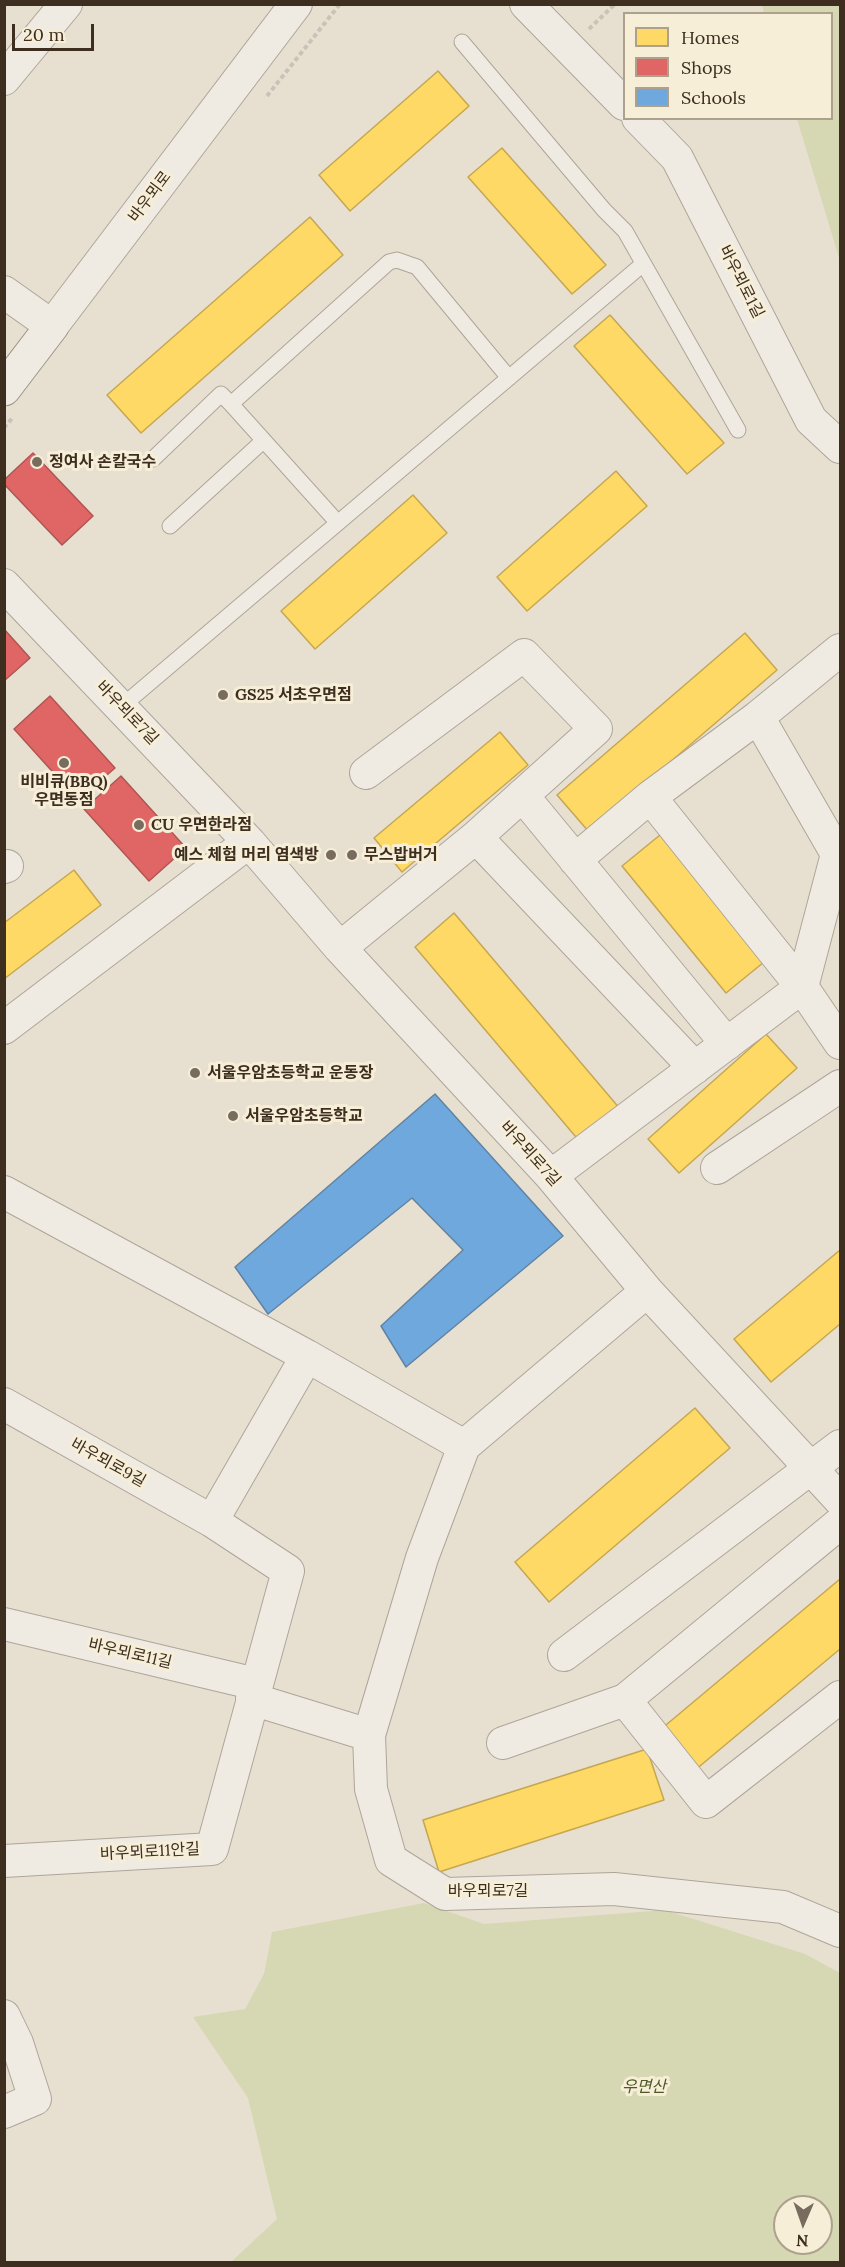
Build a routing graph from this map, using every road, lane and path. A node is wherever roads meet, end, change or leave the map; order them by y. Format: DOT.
graph roads {
  1 [pos="66,4"];
  2 [pos="296,4"];
  3 [pos="526,4"];
  4 [pos="462,42"];
  5 [pos="4,79"];
  6 [pos="623,103"];
  7 [pos="640,120"];
  8 [pos="643,264"];
  9 [pos="4,292"];
  10 [pos="52,326"];
  11 [pos="509,378"];
  12 [pos="4,389"];
  13 [pos="231,404"];
  14 [pos="738,430"];
  15 [pos="263,441"];
  16 [pos="840,447"];
  17 [pos="153,459"];
  18 [pos="338,523"];
  19 [pos="170,526"];
  20 [pos="4,585"];
  21 [pos="840,650"];
  22 [pos="121,707"];
  23 [pos="758,717"];
  24 [pos="366,772"];
  25 [pos="522,795"];
  26 [pos="650,797"];
  27 [pos="476,837"];
  28 [pos="249,842"];
  29 [pos="575,860"];
  30 [pos="340,948"];
  31 [pos="802,987"];
  32 [pos="4,1028"];
  33 [pos="840,1043"];
  34 [pos="727,1044"];
  35 [pos="695,1068"];
  36 [pos="840,1086"];
  37 [pos="717,1168"];
  38 [pos="551,1176"];
  39 [pos="4,1191"];
  40 [pos="647,1291"];
  41 [pos="307,1356"];
  42 [pos="4,1404"];
  43 [pos="464,1446"];
  44 [pos="840,1446"];
  45 [pos="813,1468"];
  46 [pos="840,1500"];
  47 [pos="212,1521"];
  48 [pos="840,1523"];
  49 [pos="4,1624"];
  50 [pos="564,1655"];
  51 [pos="254,1691"];
  52 [pos="840,1697"];
  53 [pos="625,1700"];
  54 [pos="369,1735"];
  55 [pos="503,1743"];
  56 [pos="4,1861"];
  57 [pos="840,1931"];
  58 [pos="4,2016"];
  59 [pos="4,2112"];
  1 -- 5 [label="street"];
  2 -- 10 [label="street, 바우뫼로"];
  3 -- 6 [label="street"];
  4 -- 8 [label="lane"];
  7 -- 16 [label="street, 바우뫼로1길"];
  8 -- 11 [label="lane"];
  8 -- 14 [label="lane"];
  9 -- 10 [label="street"];
  10 -- 12 [label="street, 바우뫼로"];
  11 -- 13 [label="lane"];
  11 -- 18 [label="lane"];
  13 -- 15 [label="lane"];
  13 -- 17 [label="lane"];
  15 -- 18 [label="lane"];
  15 -- 19 [label="lane"];
  18 -- 22 [label="lane"];
  20 -- 22 [label="street, 바우뫼로7길"];
  21 -- 23 [label="street"];
  22 -- 28 [label="street, 바우뫼로7길"];
  23 -- 26 [label="street"];
  23 -- 31 [label="street"];
  24 -- 25 [label="street"];
  25 -- 27 [label="street"];
  25 -- 29 [label="street"];
  26 -- 29 [label="street"];
  26 -- 31 [label="street"];
  27 -- 30 [label="street"];
  27 -- 35 [label="street"];
  28 -- 30 [label="street, 바우뫼로7길"];
  28 -- 32 [label="street"];
  29 -- 34 [label="street"];
  30 -- 38 [label="street, 바우뫼로7길"];
  31 -- 33 [label="street"];
  31 -- 34 [label="street"];
  34 -- 35 [label="street"];
  35 -- 38 [label="street"];
  36 -- 37 [label="street"];
  38 -- 40 [label="street, 바우뫼로7길"];
  39 -- 41 [label="street"];
  40 -- 43 [label="street, 바우뫼로7길"];
  40 -- 45 [label="street"];
  41 -- 43 [label="street"];
  41 -- 47 [label="street"];
  42 -- 47 [label="street, 바우뫼로9길"];
  43 -- 54 [label="street, 바우뫼로7길"];
  44 -- 45 [label="street"];
  45 -- 46 [label="street"];
  45 -- 50 [label="street"];
  47 -- 51 [label="street, 바우뫼로9길"];
  48 -- 53 [label="street"];
  49 -- 51 [label="street, 바우뫼로11길"];
  51 -- 54 [label="street, 바우뫼로11길"];
  51 -- 56 [label="street, 바우뫼로11안길"];
  52 -- 53 [label="street"];
  53 -- 55 [label="street"];
  54 -- 57 [label="street, 바우뫼로7길"];
  58 -- 59 [label="street"];
}
